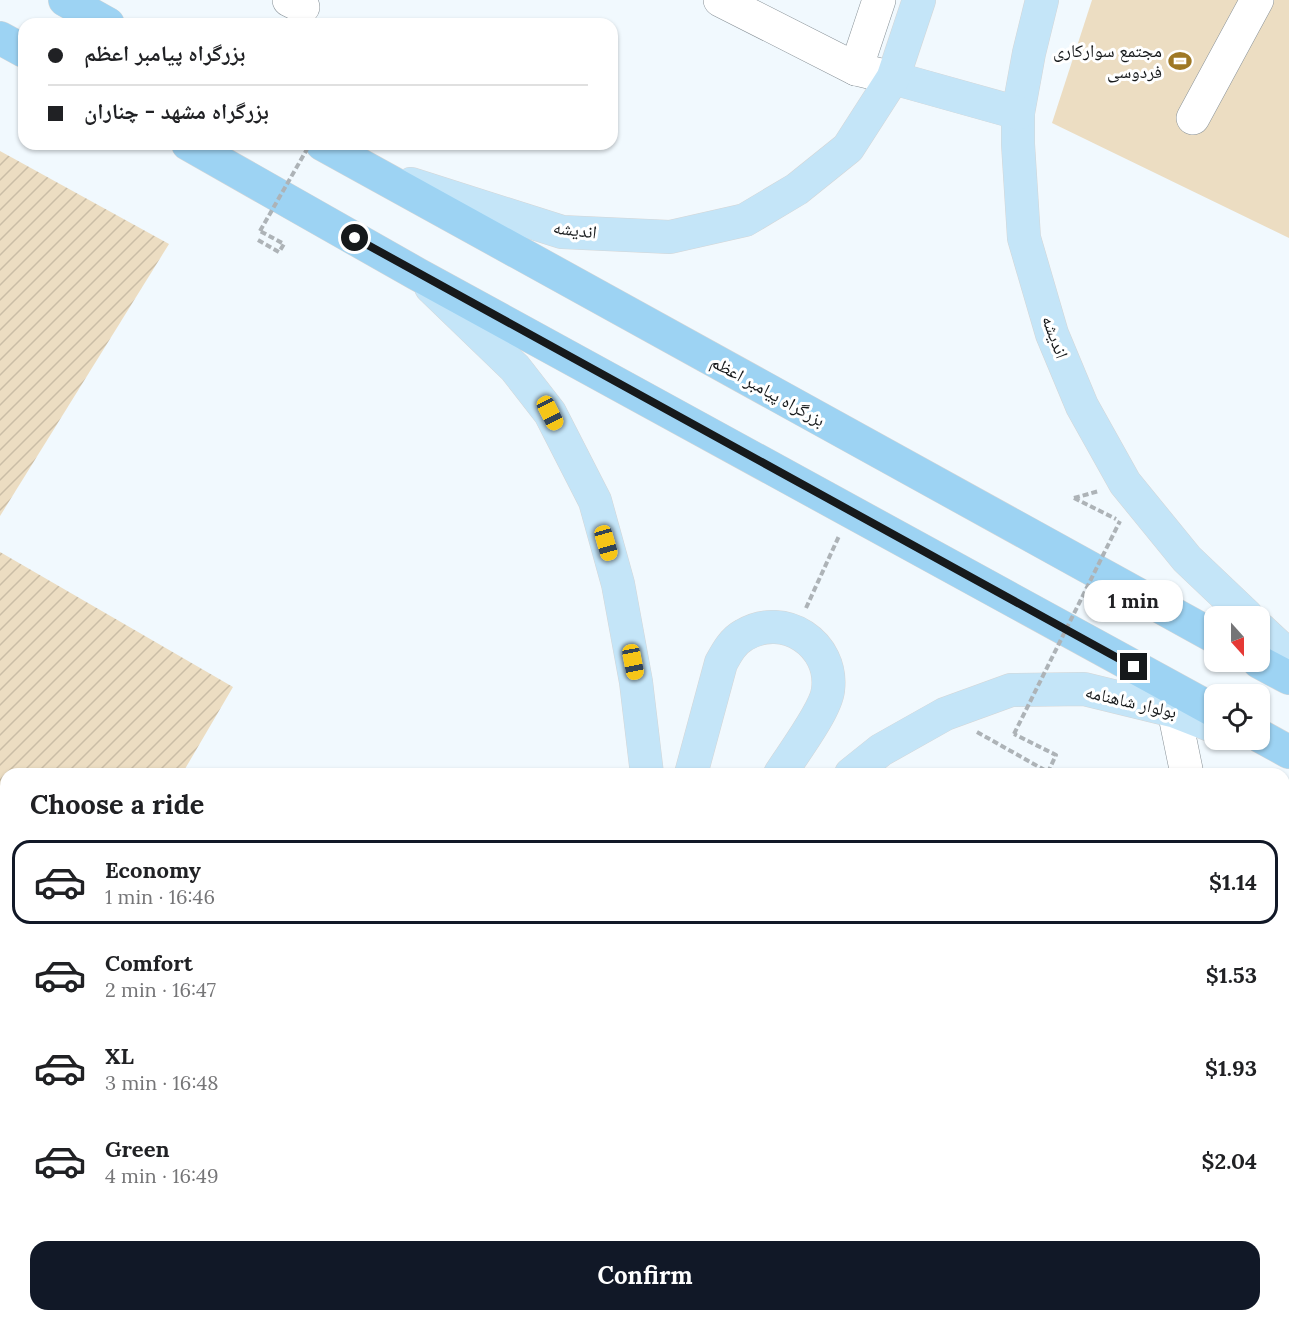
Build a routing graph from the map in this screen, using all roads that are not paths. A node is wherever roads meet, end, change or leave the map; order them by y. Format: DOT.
graph roads {
  1 [pos="65,0"];
  2 [pos="720,0"];
  3 [pos="879,0"];
  4 [pos="919,0"];
  5 [pos="1042,0"];
  6 [pos="1257,0"];
  7 [pos="97,18"];
  8 [pos="0,38"];
  9 [pos="18,48"];
  10 [pos="856,69"];
  11 [pos="893,78"];
  12 [pos="1018,113"];
  13 [pos="1192,118"];
  14 [pos="199,150"];
  15 [pos="332,150"];
  16 [pos="371,172"];
  17 [pos="417,274"];
  18 [pos="1236,606"];
  19 [pos="1204,631"];
  20 [pos="1270,638"];
  21 [pos="1289,656"];
  22 [pos="1270,668"];
  23 [pos="1289,678"];
  24 [pos="1204,705"];
  25 [pos="1174,711"];
  26 [pos="1204,723"];
  27 [pos="1270,742"];
  28 [pos="1270,748"];
  29 [pos="1289,754"];
  30 [pos="646,768"];
  31 [pos="693,768"];
  32 [pos="784,768"];
  33 [pos="858,768"];
  34 [pos="1186,768"];
  1 -- 7 [label="highway"];
  2 -- 10 [label="street"];
  3 -- 10 [label="street"];
  4 -- 11 [label="main road, اندیشه"];
  5 -- 12 [label="main road, اندیشه"];
  6 -- 13 [label="street"];
  8 -- 9 [label="highway"];
  10 -- 11 [label="street"];
  11 -- 12 [label="main road"];
  11 -- 16 [label="main road, اندیشه"];
  12 -- 18 [label="main road, اندیشه"];
  14 -- 17 [label="highway"];
  15 -- 16 [label="highway, بزرگراه پیامبر اعظم"];
  16 -- 19 [label="highway, بزرگراه پیامبر اعظم"];
  17 -- 24 [label="highway"];
  17 -- 30 [label="main road"];
  20 -- 21 [label="main road"];
  22 -- 23 [label="highway"];
  25 -- 26 [label="main road, بولوار شاهنامه"];
  25 -- 33 [label="main road, بولوار شاهنامه"];
  25 -- 34 [label="street"];
  27 -- 29 [label="highway"];
  28 -- 29 [label="main road"];
  31 -- 32 [label="main road"];
}
